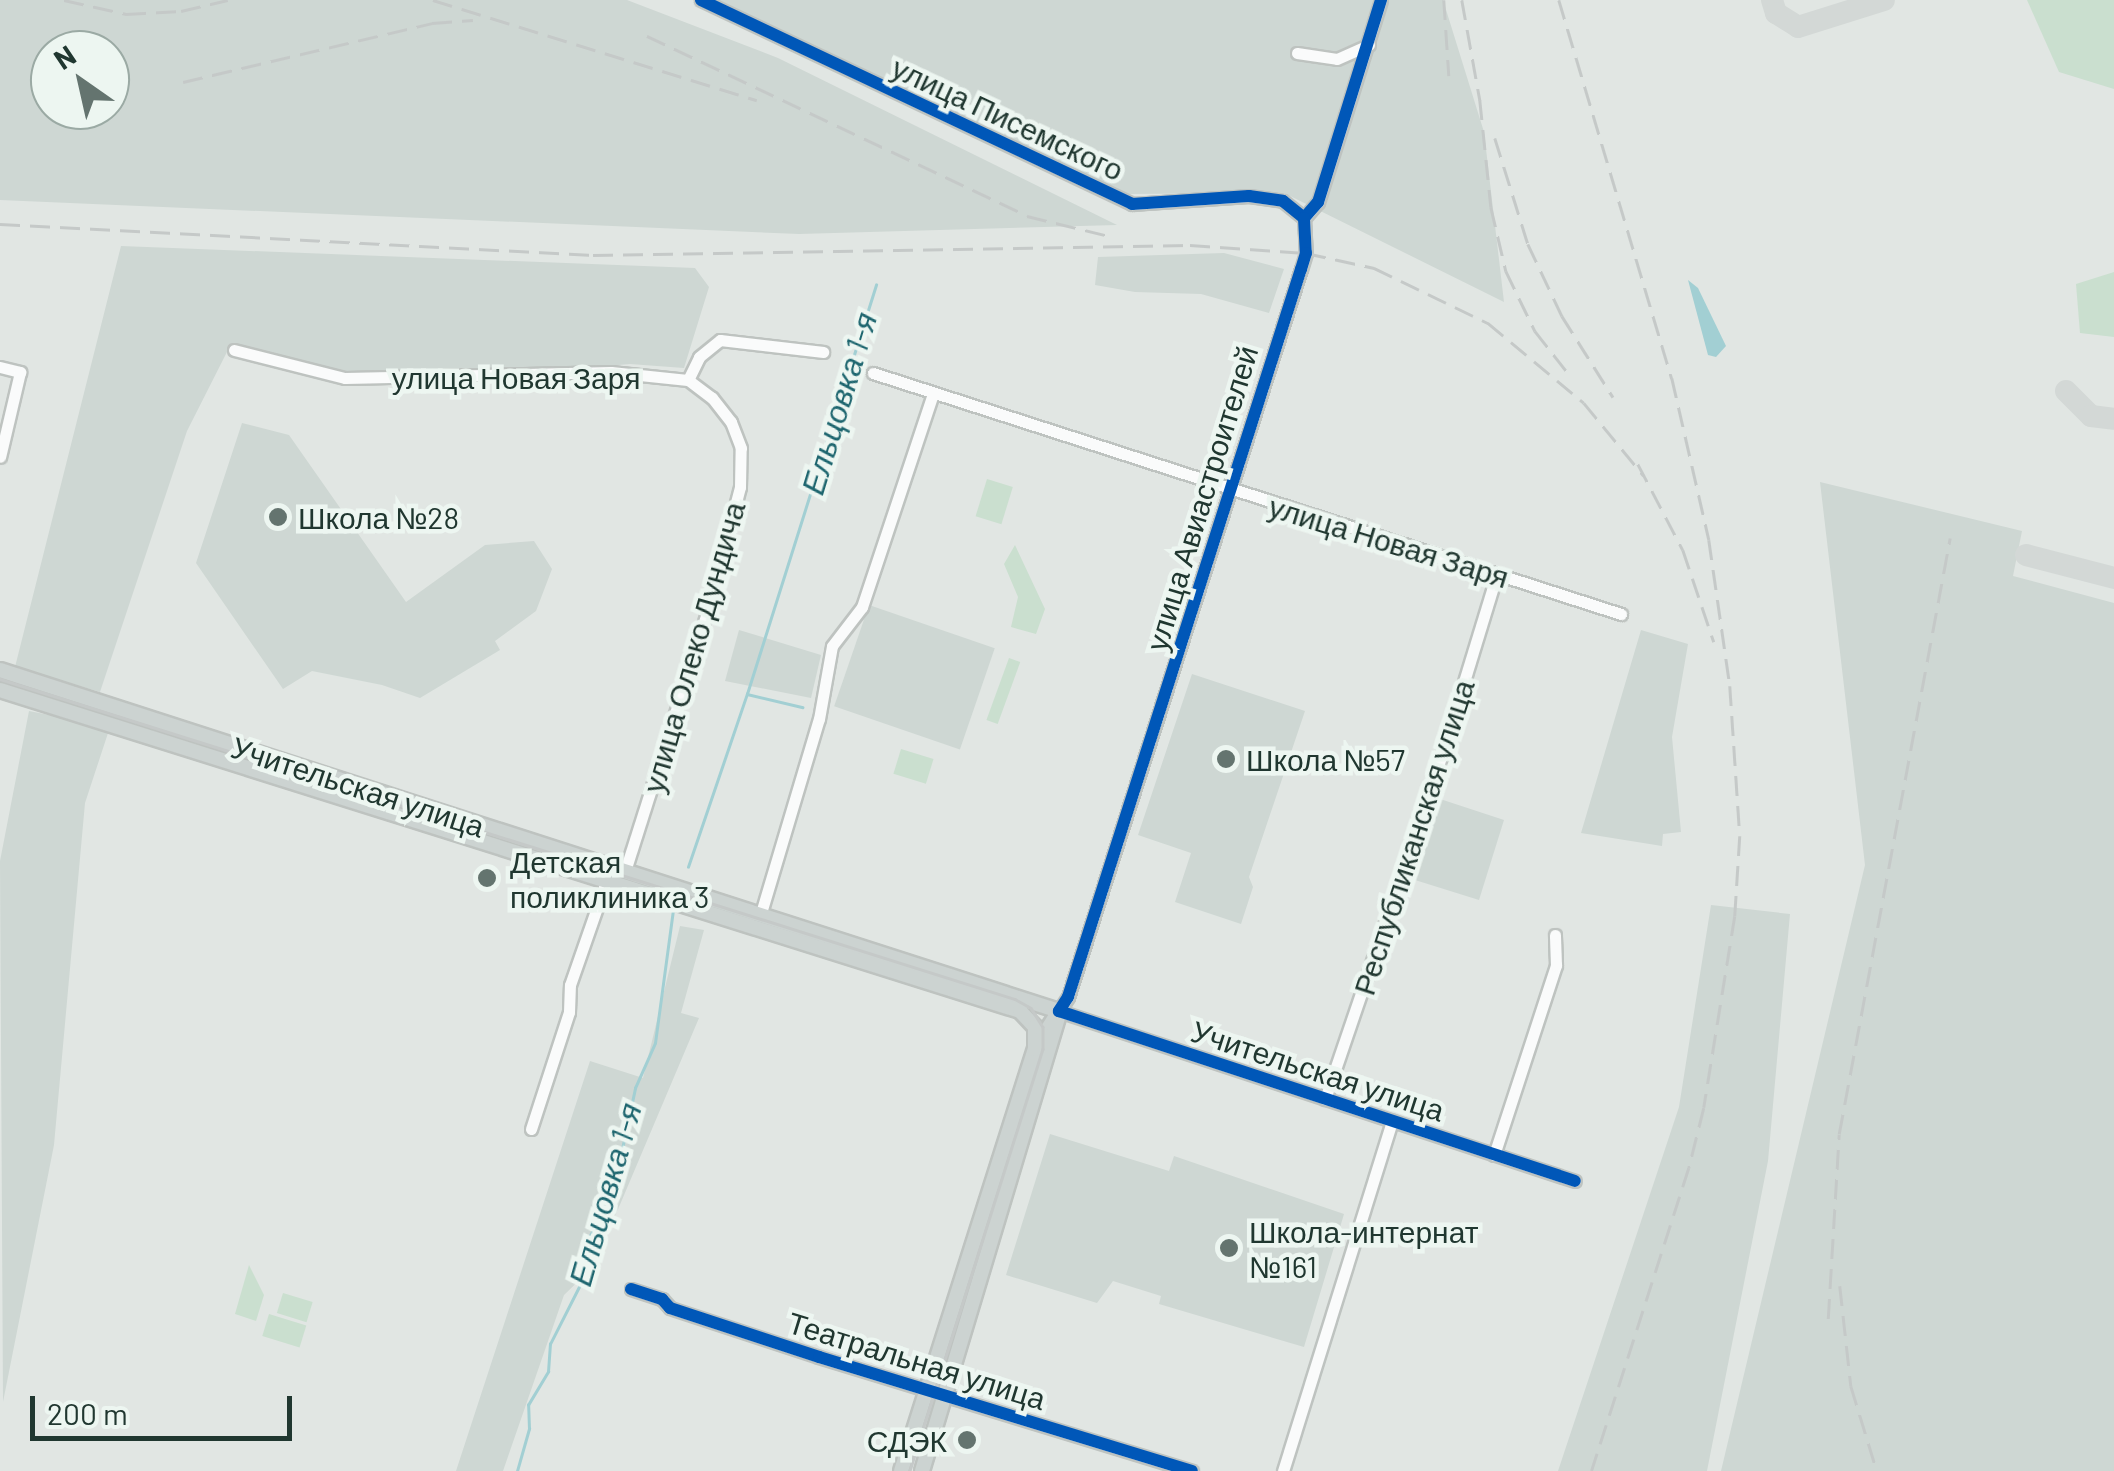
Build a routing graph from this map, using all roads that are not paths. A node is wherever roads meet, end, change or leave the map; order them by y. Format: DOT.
graph roads {
  1 [pos="701,0"];
  2 [pos="1382,0"];
  3 [pos="1369,45"];
  4 [pos="1297,52"];
  5 [pos="1304,218"];
  6 [pos="234,350"];
  7 [pos="823,352"];
  8 [pos="0,367"];
  9 [pos="872,373"];
  10 [pos="688,380"];
  11 [pos="932,393"];
  12 [pos="0,457"];
  13 [pos="1230,492"];
  14 [pos="1497,574"];
  15 [pos="1622,614"];
  16 [pos="0,670"];
  17 [pos="0,690"];
  18 [pos="614,873"];
  19 [pos="760,914"];
  20 [pos="1555,935"];
  21 [pos="1059,1011"];
  22 [pos="1028,1016"];
  23 [pos="1035,1048"];
  24 [pos="1325,1099"];
  25 [pos="1392,1121"];
  26 [pos="531,1129"];
  27 [pos="1494,1155"];
  28 [pos="1575,1181"];
  29 [pos="630,1289"];
  30 [pos="926,1390"];
  31 [pos="946,1396"];
  32 [pos="901,1471"];
  33 [pos="922,1471"];
  34 [pos="1192,1471"];
  35 [pos="1282,1471"];
  1 -- 5 [label="street, улица Писемского"];
  2 -- 3 [label="street, улица Авиастроителей"];
  3 -- 4 [label="street"];
  3 -- 5 [label="street, улица Авиастроителей"];
  5 -- 13 [label="street, улица Авиастроителей"];
  6 -- 10 [label="street, улица Новая Заря"];
  7 -- 10 [label="street"];
  8 -- 12 [label="street"];
  9 -- 11 [label="street, улица Новая Заря"];
  10 -- 18 [label="street, улица Олеко Дундича"];
  11 -- 13 [label="street, улица Новая Заря"];
  11 -- 19 [label="street"];
  13 -- 14 [label="street, улица Новая Заря"];
  13 -- 21 [label="street, улица Авиастроителей"];
  14 -- 15 [label="street, улица Новая Заря"];
  14 -- 24 [label="street, Республиканская улица"];
  16 -- 18 [label="main road, Учительская улица"];
  17 -- 18 [label="main road, Учительская улица"];
  18 -- 19 [label="main road, Учительская улица"];
  18 -- 22 [label="main road, Учительская улица"];
  18 -- 26 [label="street, улица Олеко Дундича"];
  19 -- 21 [label="main road, Учительская улица"];
  20 -- 27 [label="street"];
  21 -- 22 [label="main road, Учительская улица"];
  21 -- 23 [label="main road, улица Авиастроителей"];
  21 -- 24 [label="street, Учительская улица"];
  21 -- 31 [label="main road, улица Авиастроителей"];
  22 -- 23 [label="main road"];
  23 -- 30 [label="main road, улица Авиастроителей"];
  24 -- 25 [label="street, Учительская улица"];
  25 -- 27 [label="street, Учительская улица"];
  25 -- 35 [label="street"];
  27 -- 28 [label="street, Учительская улица"];
  29 -- 30 [label="street, Театральная улица"];
  30 -- 31 [label="street, Театральная улица"];
  30 -- 32 [label="main road, улица Авиастроителей"];
  31 -- 33 [label="main road, улица Авиастроителей"];
  31 -- 34 [label="street, Театральная улица"];
}
